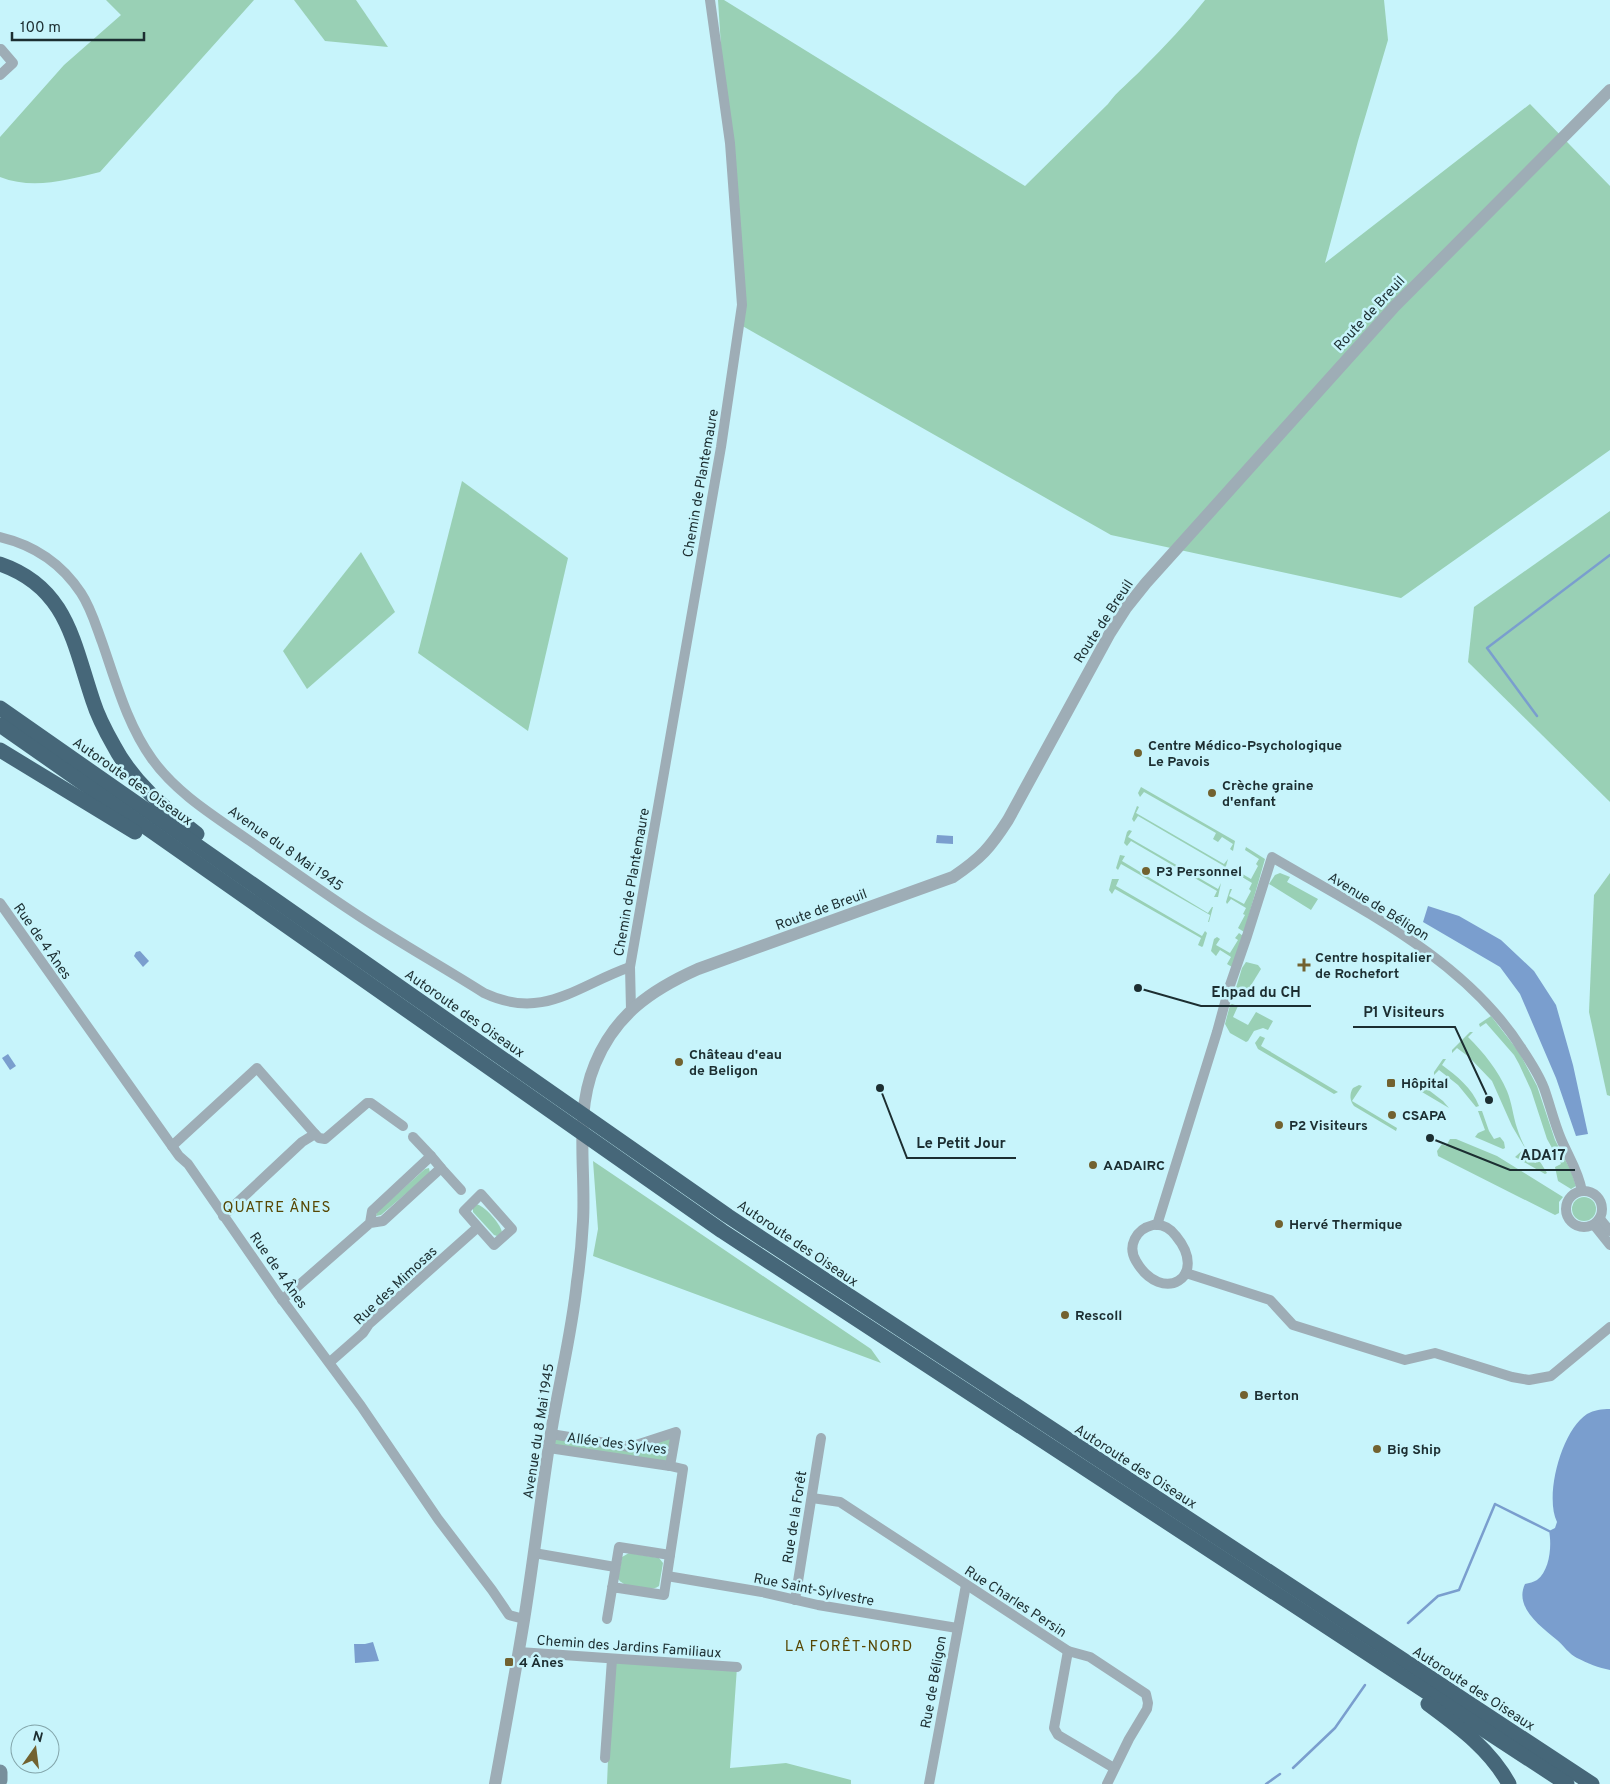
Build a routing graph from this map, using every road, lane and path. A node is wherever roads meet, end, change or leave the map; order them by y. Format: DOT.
graph roads {
  1 [pos="710,0"];
  2 [pos="0,50"];
  3 [pos="0,75"];
  4 [pos="1610,90"];
  5 [pos="0,536"];
  6 [pos="0,564"];
  7 [pos="0,708"];
  8 [pos="0,725"];
  9 [pos="0,750"];
  10 [pos="0,903"];
  11 [pos="268,914"];
  12 [pos="330,938"];
  13 [pos="630,967"];
  14 [pos="631,1010"];
  15 [pos="589,1080"];
  16 [pos="403,1126"];
  17 [pos="315,1134"];
  18 [pos="414,1136"];
  19 [pos="172,1146"];
  20 [pos="431,1156"];
  21 [pos="441,1168"];
  22 [pos="462,1190"];
  23 [pos="1582,1191"];
  24 [pos="223,1216"];
  25 [pos="370,1222"];
  26 [pos="1597,1222"];
  27 [pos="1157,1224"];
  28 [pos="478,1227"];
  29 [pos="1610,1231"];
  30 [pos="1610,1245"];
  31 [pos="1186,1273"];
  32 [pos="282,1300"];
  33 [pos="1610,1327"];
  34 [pos="330,1362"];
  35 [pos="551,1434"];
  36 [pos="821,1438"];
  37 [pos="549,1448"];
  38 [pos="670,1466"];
  39 [pos="812,1498"];
  40 [pos="534,1553"];
  41 [pos="670,1555"];
  42 [pos="615,1567"];
  43 [pos="667,1576"];
  44 [pos="966,1585"];
  45 [pos="612,1587"];
  46 [pos="794,1600"];
  47 [pos="607,1619"];
  48 [pos="524,1620"];
  49 [pos="1319,1622"];
  50 [pos="957,1628"];
  51 [pos="519,1652"];
  52 [pos="1068,1652"];
  53 [pos="612,1659"];
  54 [pos="737,1667"];
  55 [pos="604,1758"];
  56 [pos="1114,1768"];
  57 [pos="0,1772"];
  58 [pos="0,1780"];
  59 [pos="496,1784"];
  60 [pos="932,1784"];
  61 [pos="1107,1784"];
  62 [pos="1509,1784"];
  63 [pos="1567,1784"];
  64 [pos="1592,1784"];
  1 -- 13 [label="street, Chemin de Plantemaure"];
  2 -- 3 [label="street"];
  4 -- 14 [label="street, Route de Breuil"];
  5 -- 13 [label="street, Avenue du 8 Mai 1945"];
  6 -- 12 [label="highway"];
  7 -- 12 [label="highway, Autoroute des Oiseaux"];
  8 -- 11 [label="highway"];
  9 -- 11 [label="highway"];
  10 -- 19 [label="street, Rue de 4 Ânes"];
  11 -- 49 [label="highway"];
  12 -- 64 [label="highway, Autoroute des Oiseaux"];
  13 -- 14 [label="street"];
  14 -- 15 [label="street, Route de Breuil"];
  15 -- 35 [label="street, Avenue du 8 Mai 1945"];
  16 -- 17 [label="street"];
  17 -- 19 [label="street"];
  17 -- 24 [label="street"];
  18 -- 20 [label="street"];
  19 -- 24 [label="street, Rue de 4 Ânes"];
  20 -- 21 [label="street"];
  20 -- 25 [label="street"];
  21 -- 22 [label="street"];
  21 -- 25 [label="street"];
  23 -- 26 [label="street"];
  23 -- 26 [label="street"];
  23 -- 27 [label="street, Avenue de Béligon"];
  24 -- 32 [label="street, Rue de 4 Ânes"];
  25 -- 32 [label="street"];
  26 -- 29 [label="street"];
  26 -- 30 [label="street"];
  27 -- 31 [label="street"];
  27 -- 31 [label="street"];
  28 -- 28 [label="street"];
  28 -- 34 [label="street, Rue des Mimosas"];
  31 -- 33 [label="street"];
  32 -- 34 [label="street, Rue de 4 Ânes"];
  34 -- 48 [label="street, Rue de 4 Ânes"];
  35 -- 37 [label="street, Avenue du 8 Mai 1945"];
  35 -- 38 [label="street, Allée des Sylves"];
  36 -- 39 [label="street, Rue de la Forêt"];
  37 -- 38 [label="street, Allée des Sylves"];
  37 -- 40 [label="street, Avenue du 8 Mai 1945"];
  38 -- 41 [label="street"];
  39 -- 44 [label="street, Rue Charles Persin"];
  39 -- 46 [label="street, Rue de la Forêt"];
  40 -- 42 [label="street"];
  40 -- 48 [label="street, Avenue du 8 Mai 1945"];
  41 -- 42 [label="street"];
  41 -- 43 [label="street"];
  42 -- 45 [label="street"];
  43 -- 45 [label="street"];
  43 -- 46 [label="street, Rue Saint-Sylvestre"];
  44 -- 50 [label="street, Rue de Béligon"];
  44 -- 52 [label="street, Rue Charles Persin"];
  45 -- 47 [label="street"];
  46 -- 50 [label="street, Rue Saint-Sylvestre"];
  48 -- 51 [label="street, Avenue du 8 Mai 1945"];
  49 -- 62 [label="highway"];
  49 -- 63 [label="highway"];
  50 -- 60 [label="street, Rue de Béligon"];
  51 -- 53 [label="street, Chemin des Jardins Familiaux"];
  51 -- 59 [label="street, Avenue du 8 Mai 1945"];
  52 -- 56 [label="street"];
  52 -- 56 [label="street, Rue Charles Persin"];
  53 -- 54 [label="street, Chemin des Jardins Familiaux"];
  53 -- 55 [label="street"];
  56 -- 61 [label="street, Rue Charles Persin"];
  57 -- 58 [label="main road"];
}
